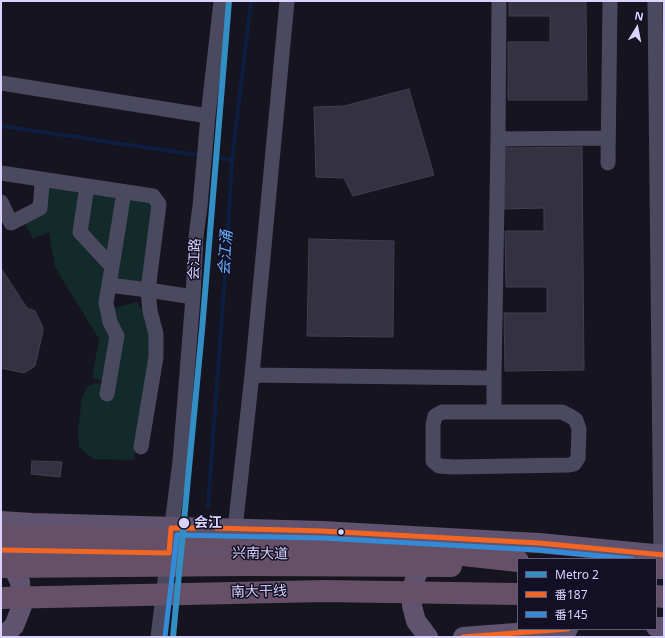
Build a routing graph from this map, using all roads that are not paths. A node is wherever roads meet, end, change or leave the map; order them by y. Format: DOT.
graph roads {
  1 [pos="221,1"];
  2 [pos="287,1"];
  3 [pos="499,1"];
  4 [pos="610,1"];
  5 [pos="655,1"];
  6 [pos="1,83"];
  7 [pos="208,116"];
  8 [pos="498,138"];
  9 [pos="608,138"];
  10 [pos="608,164"];
  11 [pos="1,173"];
  12 [pos="39,179"];
  13 [pos="87,186"];
  14 [pos="124,192"];
  15 [pos="1,202"];
  16 [pos="112,267"];
  17 [pos="109,285"];
  18 [pos="148,290"];
  19 [pos="193,297"];
  20 [pos="252,375"];
  21 [pos="494,378"];
  22 [pos="106,394"];
  23 [pos="494,412"];
  24 [pos="141,447"];
  25 [pos="1,521"];
  26 [pos="171,528"];
  27 [pos="226,529"];
  28 [pos="1,534"];
  29 [pos="1,550"];
  30 [pos="169,553"];
  31 [pos="1,555"];
  32 [pos="426,558"];
  33 [pos="635,558"];
  34 [pos="517,561"];
  35 [pos="517,561"];
  36 [pos="661,562"];
  37 [pos="1,567"];
  38 [pos="517,567"];
  39 [pos="517,594"];
  40 [pos="1,598"];
  41 [pos="555,630"];
  42 [pos="2,637"];
  43 [pos="158,637"];
  44 [pos="428,637"];
  45 [pos="463,637"];
  1 -- 7 [label="street, 会江路"];
  2 -- 20 [label="street"];
  3 -- 8 [label="street"];
  4 -- 9 [label="street"];
  5 -- 36 [label="street"];
  6 -- 7 [label="street"];
  7 -- 19 [label="street, 会江路"];
  8 -- 9 [label="street"];
  8 -- 21 [label="street"];
  9 -- 10 [label="street"];
  11 -- 12 [label="street"];
  12 -- 13 [label="street"];
  12 -- 15 [label="street"];
  13 -- 14 [label="street"];
  13 -- 16 [label="street"];
  14 -- 16 [label="street"];
  14 -- 18 [label="street"];
  16 -- 17 [label="street"];
  17 -- 18 [label="street"];
  17 -- 22 [label="street"];
  18 -- 19 [label="street"];
  18 -- 24 [label="street"];
  19 -- 26 [label="street, 会江路"];
  20 -- 21 [label="street"];
  20 -- 27 [label="street"];
  21 -- 23 [label="street"];
  23 -- 23 [label="street"];
  25 -- 26 [label="main road"];
  26 -- 27 [label="main road, 兴南大道"];
  26 -- 30 [label="street, 会江路"];
  27 -- 33 [label="main road, 兴南大道"];
  28 -- 34 [label="highway, bridge"];
  29 -- 30 [label="main road, 兴南大道"];
  30 -- 32 [label="main road, 兴南大道"];
  30 -- 43 [label="street, 会江路"];
  31 -- 42 [label="main road"];
  32 -- 35 [label="main road, 兴南大道"];
  32 -- 44 [label="main road"];
  37 -- 38 [label="highway, 南大干线, bridge"];
  39 -- 40 [label="highway, 南大干线, bridge"];
  41 -- 45 [label="main road"];
}
